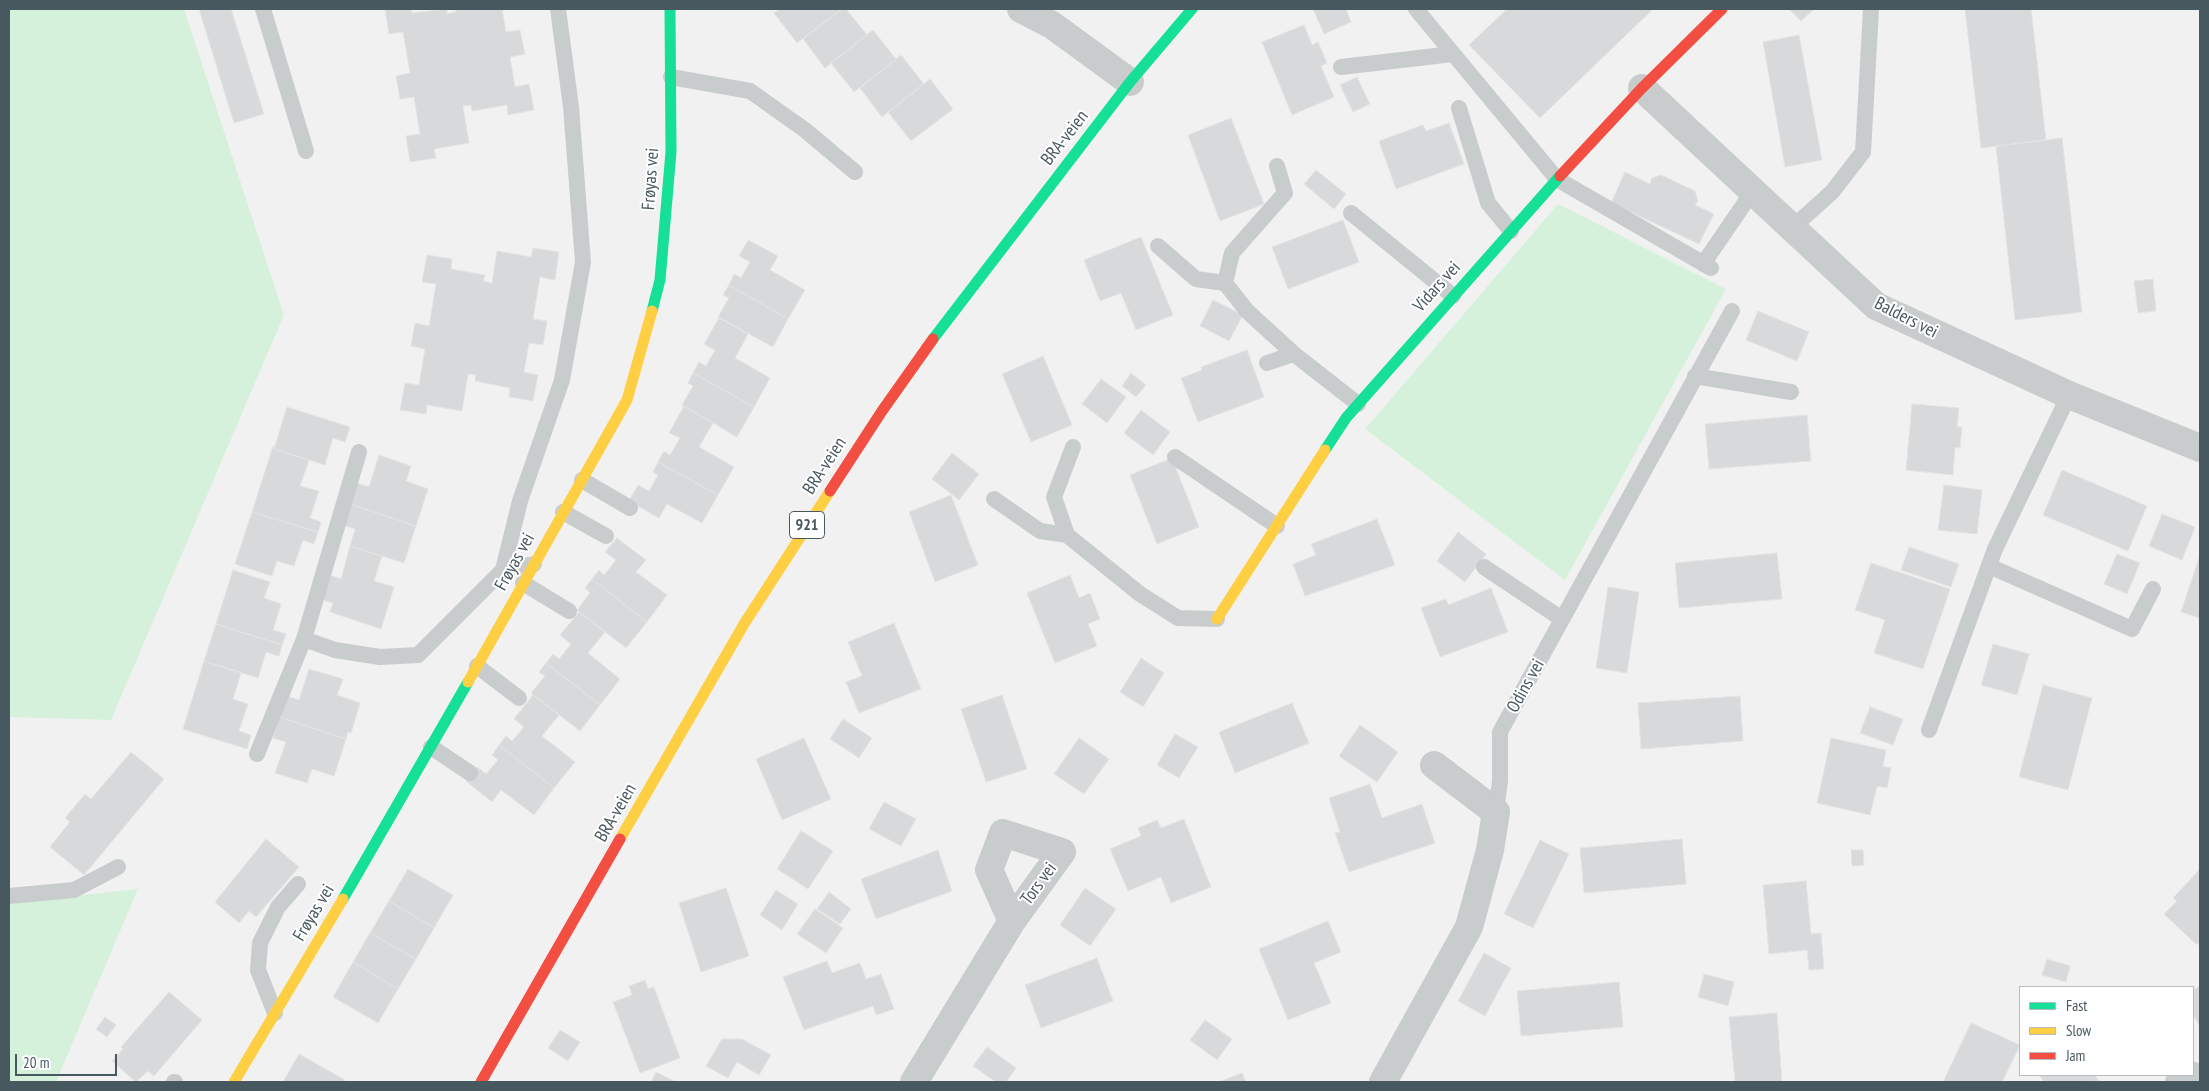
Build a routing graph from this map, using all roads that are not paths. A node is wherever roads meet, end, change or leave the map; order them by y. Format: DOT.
graph roads {
  1 [pos="263,9"];
  2 [pos="558,9"];
  3 [pos="670,9"];
  4 [pos="1021,9"];
  5 [pos="1192,9"];
  6 [pos="1416,9"];
  7 [pos="1722,9"];
  8 [pos="1871,9"];
  9 [pos="1054,17"];
  10 [pos="1453,54"];
  11 [pos="1341,67"];
  12 [pos="671,77"];
  13 [pos="1130,82"];
  14 [pos="1642,88"];
  15 [pos="1459,108"];
  16 [pos="306,151"];
  17 [pos="1277,166"];
  18 [pos="856,172"];
  19 [pos="1557,179"];
  20 [pos="1753,191"];
  21 [pos="1351,213"];
  22 [pos="1792,228"];
  23 [pos="1511,231"];
  24 [pos="1158,246"];
  25 [pos="1225,283"];
  26 [pos="1454,296"];
  27 [pos="1732,311"];
  28 [pos="1294,354"];
  29 [pos="1267,363"];
  30 [pos="1695,376"];
  31 [pos="1791,392"];
  32 [pos="2069,395"];
  33 [pos="1358,404"];
  34 [pos="1073,448"];
  35 [pos="2200,448"];
  36 [pos="359,452"];
  37 [pos="1175,457"];
  38 [pos="582,480"];
  39 [pos="994,499"];
  40 [pos="630,508"];
  41 [pos="563,512"];
  42 [pos="1277,526"];
  43 [pos="1068,535"];
  44 [pos="606,536"];
  45 [pos="534,564"];
  46 [pos="1989,566"];
  47 [pos="1484,567"];
  48 [pos="502,570"];
  49 [pos="523,583"];
  50 [pos="2153,589"];
  51 [pos="569,611"];
  52 [pos="1562,619"];
  53 [pos="1217,620"];
  54 [pos="304,640"];
  55 [pos="476,666"];
  56 [pos="520,698"];
  57 [pos="1929,730"];
  58 [pos="431,747"];
  59 [pos="257,754"];
  60 [pos="1434,765"];
  61 [pos="470,773"];
  62 [pos="1496,812"];
  63 [pos="118,867"];
  64 [pos="298,884"];
  65 [pos="9,896"];
  66 [pos="1012,921"];
  67 [pos="275,1013"];
  68 [pos="234,1082"];
  69 [pos="481,1082"];
  70 [pos="914,1082"];
  71 [pos="1383,1082"];
  1 -- 16 [label="lane"];
  2 -- 48 [label="lane"];
  3 -- 12 [label="street, Frøyas vei"];
  4 -- 9 [label="street"];
  5 -- 13 [label="street, BRA-veien / 921"];
  6 -- 10 [label="lane"];
  7 -- 14 [label="street, Vidars vei"];
  8 -- 22 [label="lane"];
  9 -- 13 [label="street"];
  10 -- 11 [label="lane"];
  10 -- 19 [label="lane"];
  12 -- 18 [label="lane"];
  12 -- 38 [label="street, Frøyas vei"];
  13 -- 69 [label="street, BRA-veien / 921"];
  14 -- 19 [label="street, Vidars vei"];
  14 -- 20 [label="street, Balders vei"];
  15 -- 23 [label="lane"];
  17 -- 25 [label="lane"];
  19 -- 20 [label="lane"];
  19 -- 23 [label="street, Vidars vei"];
  20 -- 22 [label="street, Balders vei"];
  21 -- 26 [label="lane"];
  22 -- 32 [label="street, Balders vei"];
  23 -- 26 [label="street, Vidars vei"];
  24 -- 25 [label="lane"];
  25 -- 28 [label="lane"];
  26 -- 33 [label="street, Vidars vei"];
  27 -- 30 [label="lane, Odins vei"];
  28 -- 29 [label="lane"];
  28 -- 33 [label="lane"];
  30 -- 31 [label="lane"];
  30 -- 52 [label="lane, Odins vei"];
  32 -- 35 [label="street, Balders vei"];
  32 -- 46 [label="lane"];
  33 -- 42 [label="street, Vidars vei"];
  34 -- 43 [label="lane"];
  36 -- 54 [label="lane"];
  37 -- 42 [label="lane"];
  38 -- 40 [label="lane"];
  38 -- 41 [label="street, Frøyas vei"];
  39 -- 43 [label="lane"];
  41 -- 44 [label="lane"];
  41 -- 45 [label="street, Frøyas vei"];
  42 -- 53 [label="street, Vidars vei"];
  43 -- 53 [label="lane"];
  45 -- 48 [label="lane"];
  45 -- 49 [label="street, Frøyas vei"];
  46 -- 50 [label="lane"];
  46 -- 57 [label="lane"];
  47 -- 52 [label="lane"];
  48 -- 54 [label="lane"];
  49 -- 51 [label="lane"];
  49 -- 55 [label="street, Frøyas vei"];
  52 -- 62 [label="lane, Odins vei"];
  54 -- 59 [label="lane"];
  55 -- 56 [label="lane"];
  55 -- 58 [label="street, Frøyas vei"];
  58 -- 61 [label="lane"];
  58 -- 67 [label="street, Frøyas vei"];
  60 -- 62 [label="street"];
  62 -- 71 [label="street, Odins vei"];
  63 -- 65 [label="lane"];
  64 -- 67 [label="lane"];
  66 -- 70 [label="street, Tors vei"];
  67 -- 68 [label="street, Frøyas vei"];
}
